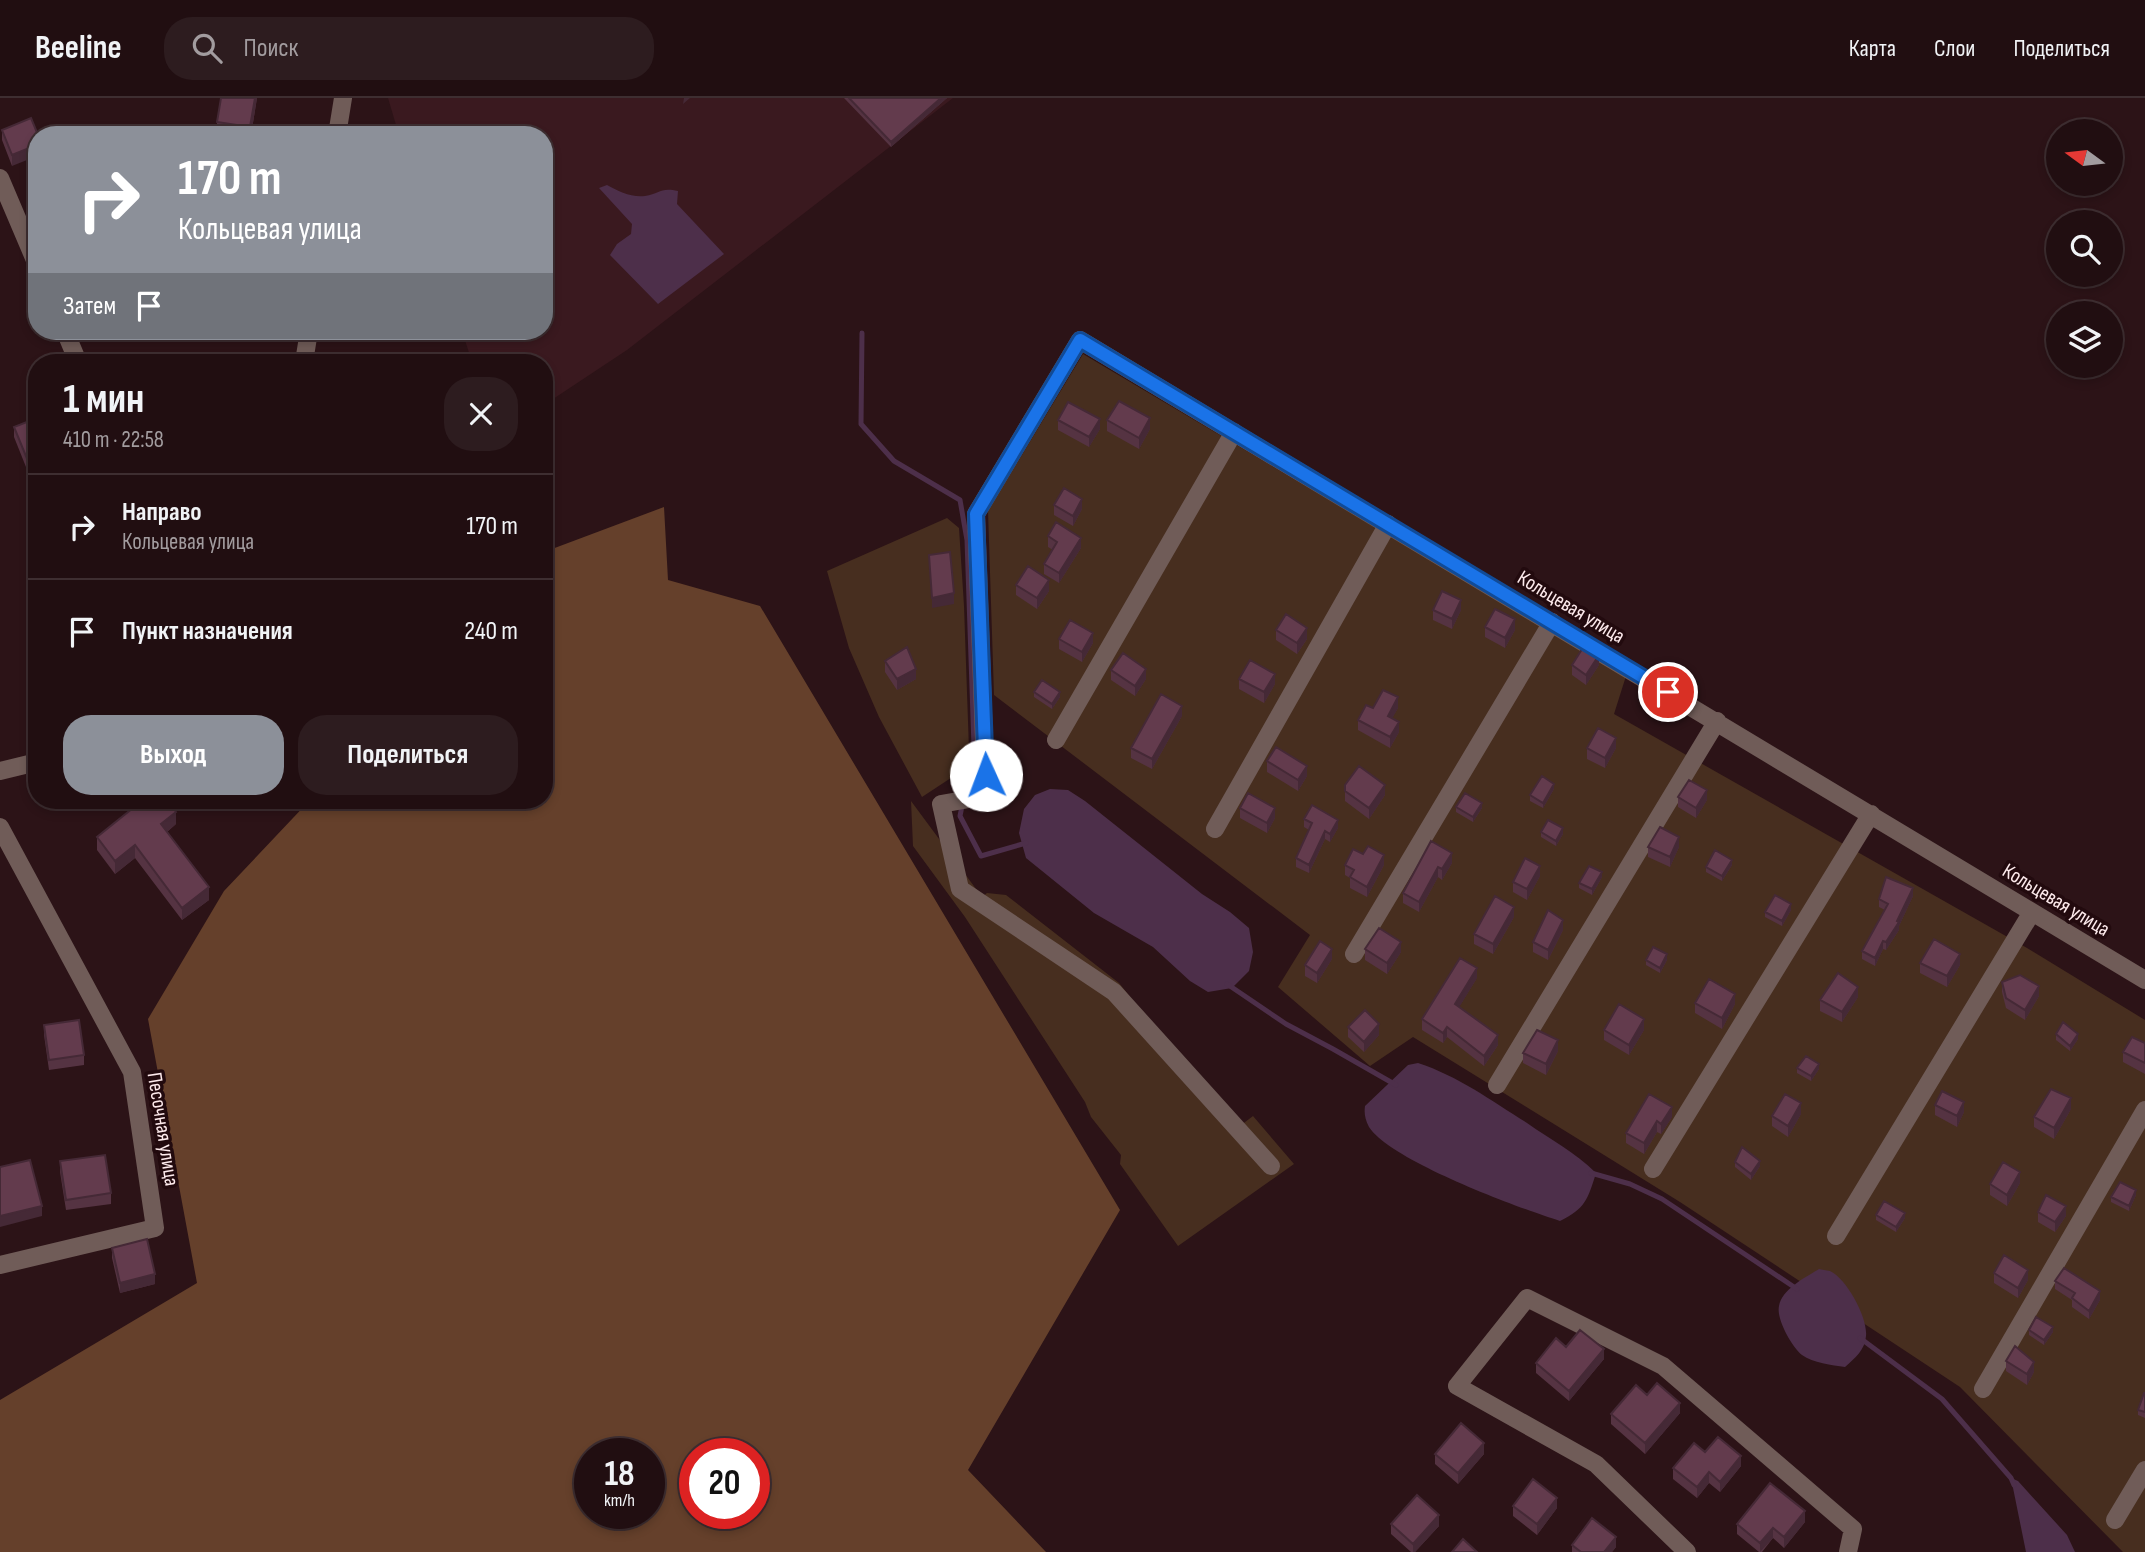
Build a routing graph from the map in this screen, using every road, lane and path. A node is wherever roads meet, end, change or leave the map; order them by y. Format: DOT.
graph roads {
  1 [pos="343,98"];
  2 [pos="338,126"];
  3 [pos="0,178"];
  4 [pos="28,244"];
  5 [pos="1234,432"];
  6 [pos="1388,524"];
  7 [pos="1552,622"];
  8 [pos="1717,721"];
  9 [pos="1056,740"];
  10 [pos="28,764"];
  11 [pos="0,771"];
  12 [pos="1871,814"];
  13 [pos="0,827"];
  14 [pos="1215,829"];
  15 [pos="2032,912"];
  16 [pos="1354,954"];
  17 [pos="2145,980"];
  18 [pos="1497,1085"];
  19 [pos="2145,1110"];
  20 [pos="1271,1166"];
  21 [pos="1653,1169"];
  22 [pos="1836,1236"];
  23 [pos="0,1265"];
  24 [pos="1983,1389"];
  25 [pos="2145,1471"];
  26 [pos="2115,1520"];
  27 [pos="1687,1552"];
  28 [pos="1848,1552"];
  1 -- 2 [label="street"];
  3 -- 4 [label="street"];
  5 -- 6 [label="street, Кольцевая улица"];
  5 -- 9 [label="street"];
  5 -- 20 [label="street, Кольцевая улица"];
  6 -- 7 [label="street, Кольцевая улица"];
  6 -- 14 [label="street"];
  7 -- 8 [label="street, Кольцевая улица"];
  7 -- 16 [label="street"];
  8 -- 12 [label="street, Кольцевая улица"];
  8 -- 18 [label="street"];
  10 -- 11 [label="street"];
  12 -- 15 [label="street, Кольцевая улица"];
  12 -- 21 [label="street"];
  13 -- 23 [label="street, Песочная улица"];
  15 -- 17 [label="street, Кольцевая улица"];
  15 -- 22 [label="street"];
  19 -- 24 [label="street"];
  25 -- 26 [label="street"];
  27 -- 28 [label="street"];
}
